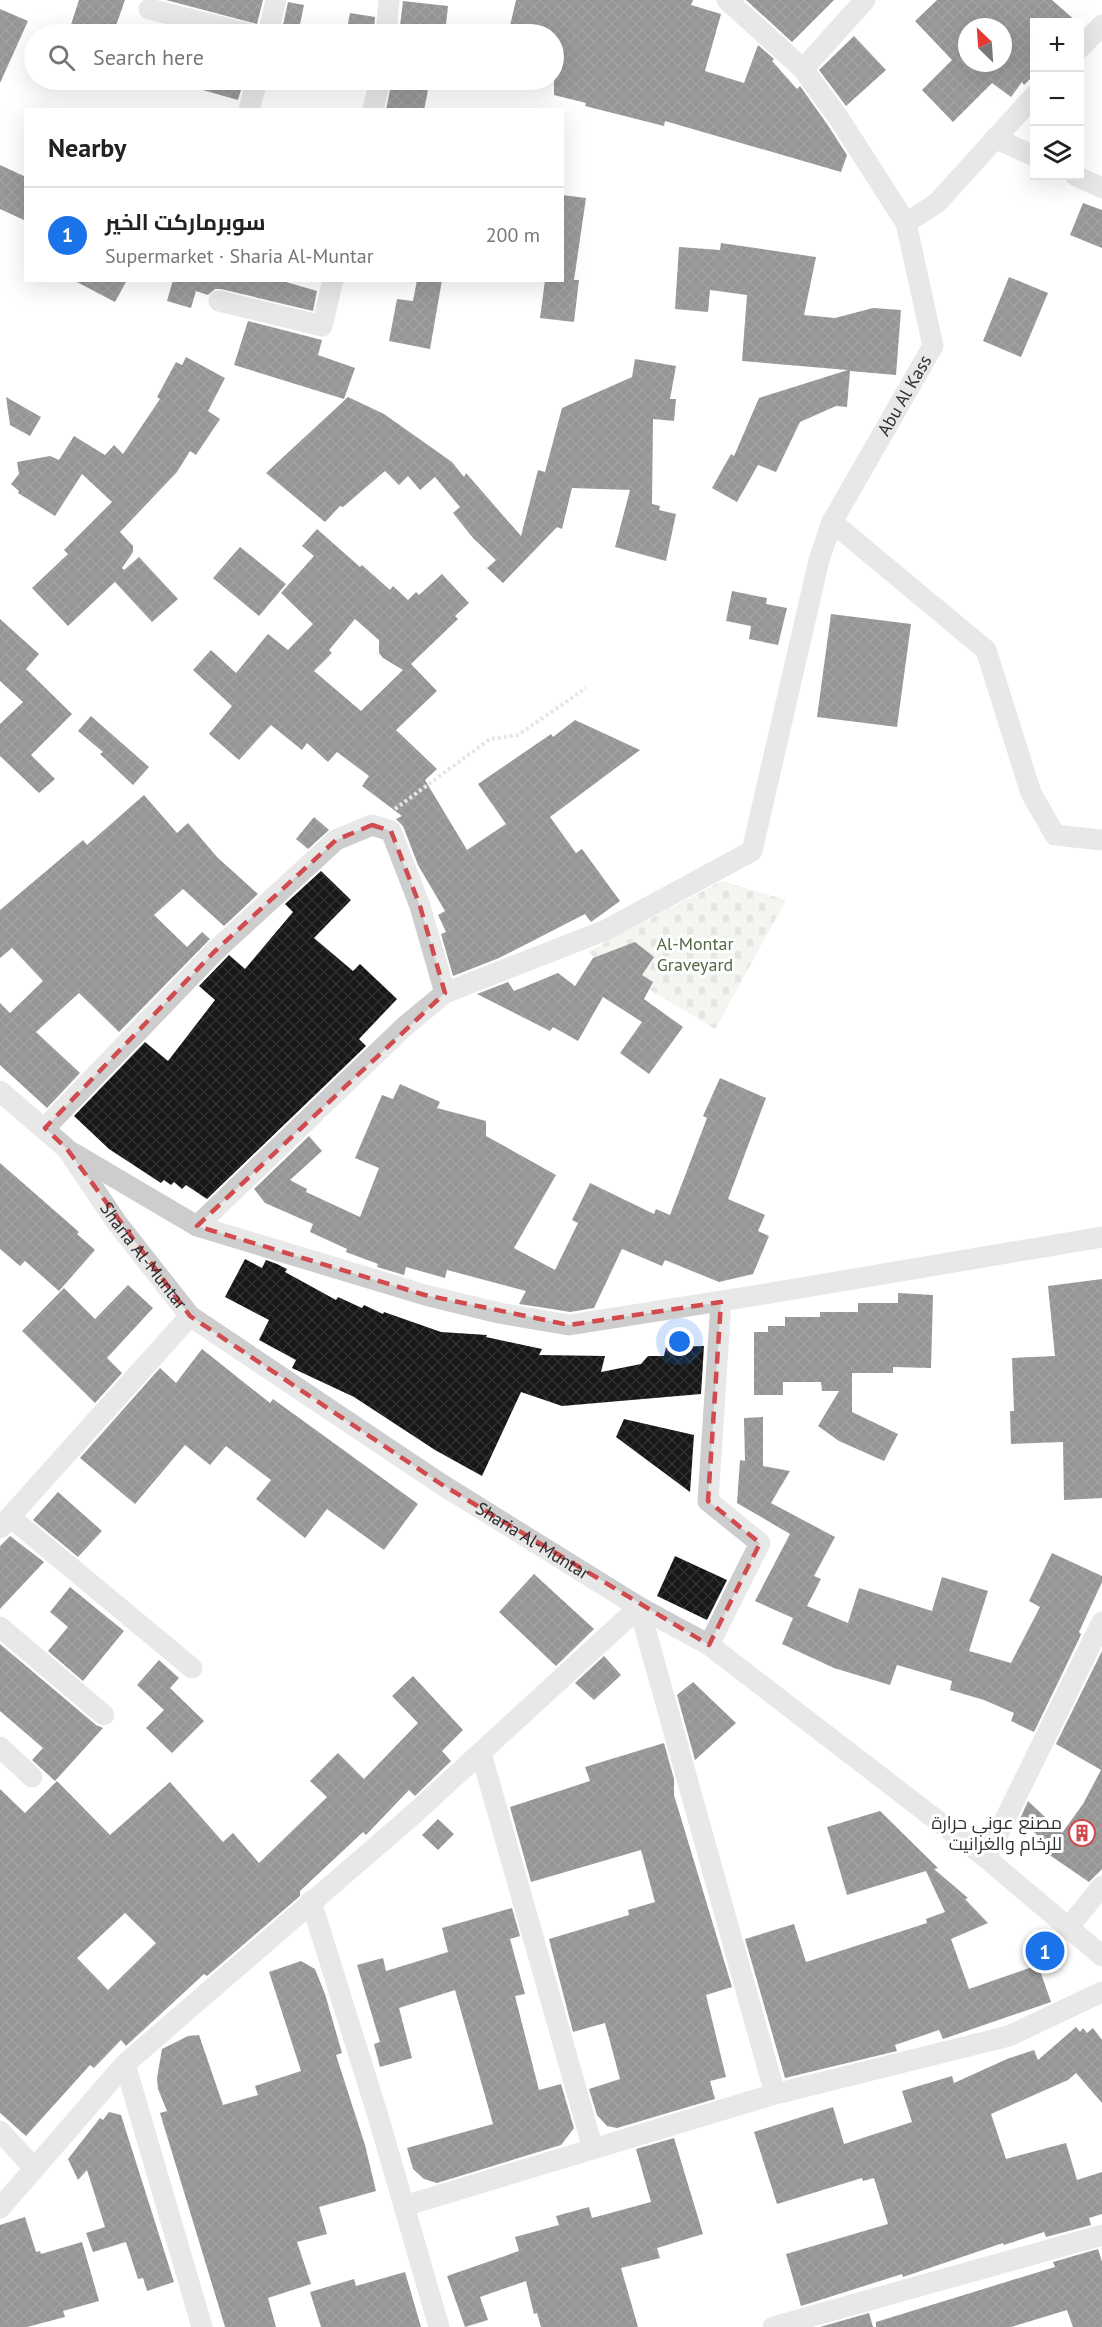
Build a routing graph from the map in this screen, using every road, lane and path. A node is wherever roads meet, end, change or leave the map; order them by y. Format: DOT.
graph roads {
  1 [pos="276,0"];
  2 [pos="389,0"];
  3 [pos="728,0"];
  4 [pos="865,0"];
  5 [pos="149,9"];
  6 [pos="210,24"];
  7 [pos="270,24"];
  8 [pos="387,24"];
  9 [pos="1102,25"];
  10 [pos="1084,44"];
  11 [pos="802,69"];
  12 [pos="254,90"];
  13 [pos="378,90"];
  14 [pos="1030,101"];
  15 [pos="250,108"];
  16 [pos="373,108"];
  17 [pos="994,138"];
  18 [pos="1030,154"];
  19 [pos="1084,180"];
  20 [pos="1102,188"];
  21 [pos="906,223"];
  22 [pos="333,282"];
  23 [pos="219,302"];
  24 [pos="832,522"];
  25 [pos="586,688"];
  26 [pos="372,825"];
  27 [pos="1102,840"];
  28 [pos="445,993"];
  29 [pos="0,1091"];
  30 [pos="45,1128"];
  31 [pos="68,1149"];
  32 [pos="197,1226"];
  33 [pos="1102,1237"];
  34 [pos="721,1302"];
  35 [pos="190,1316"];
  36 [pos="5,1523"];
  37 [pos="639,1607"];
  38 [pos="1102,1622"];
  39 [pos="0,1627"];
  40 [pos="709,1645"];
  41 [pos="192,1668"];
  42 [pos="104,1715"];
  43 [pos="0,1747"];
  44 [pos="481,1753"];
  45 [pos="32,1776"];
  46 [pos="986,1858"];
  47 [pos="1102,1886"];
  48 [pos="311,1901"];
  49 [pos="1068,1928"];
  50 [pos="1102,1956"];
  51 [pos="1102,1992"];
  52 [pos="125,2064"];
  53 [pos="775,2094"];
  54 [pos="0,2131"];
  55 [pos="593,2149"];
  56 [pos="33,2168"];
  57 [pos="404,2206"];
  58 [pos="0,2208"];
  59 [pos="1102,2235"];
  60 [pos="202,2327"];
  61 [pos="439,2327"];
  62 [pos="773,2327"];
  1 -- 7 [label="street"];
  2 -- 8 [label="street"];
  3 -- 11 [label="street"];
  4 -- 11 [label="street"];
  5 -- 6 [label="street"];
  9 -- 10 [label="street"];
  11 -- 21 [label="street"];
  12 -- 15 [label="street"];
  13 -- 16 [label="street"];
  14 -- 17 [label="street"];
  17 -- 18 [label="street"];
  17 -- 21 [label="street"];
  19 -- 20 [label="street"];
  21 -- 24 [label="street, Abu Al Kass"];
  22 -- 23 [label="street"];
  24 -- 27 [label="street"];
  24 -- 28 [label="street, Abu Al Kass"];
  25 -- 26 [label="path"];
  26 -- 28 [label="street"];
  26 -- 30 [label="street"];
  28 -- 32 [label="street, Abu Al Kass"];
  29 -- 30 [label="street, Sharia Al-Muntar"];
  30 -- 31 [label="street, Sharia Al-Muntar"];
  31 -- 32 [label="street"];
  31 -- 35 [label="street, Sharia Al-Muntar"];
  32 -- 34 [label="street"];
  33 -- 34 [label="street"];
  34 -- 40 [label="street"];
  35 -- 36 [label="street"];
  35 -- 37 [label="street, Sharia Al-Muntar"];
  36 -- 41 [label="street"];
  37 -- 40 [label="street, Sharia Al-Muntar"];
  37 -- 44 [label="street"];
  37 -- 53 [label="street"];
  38 -- 46 [label="street"];
  39 -- 42 [label="street"];
  40 -- 46 [label="street, Sharia Al-Muntar"];
  43 -- 45 [label="street"];
  44 -- 48 [label="street"];
  44 -- 55 [label="street"];
  46 -- 49 [label="street, Sharia Al-Muntar"];
  47 -- 49 [label="street"];
  48 -- 52 [label="street"];
  48 -- 57 [label="street"];
  49 -- 50 [label="street, Sharia Al-Muntar"];
  51 -- 53 [label="street"];
  52 -- 56 [label="street"];
  52 -- 60 [label="street"];
  53 -- 55 [label="street"];
  54 -- 56 [label="street"];
  55 -- 57 [label="street"];
  56 -- 58 [label="street"];
  57 -- 61 [label="street"];
  59 -- 62 [label="street"];
}
